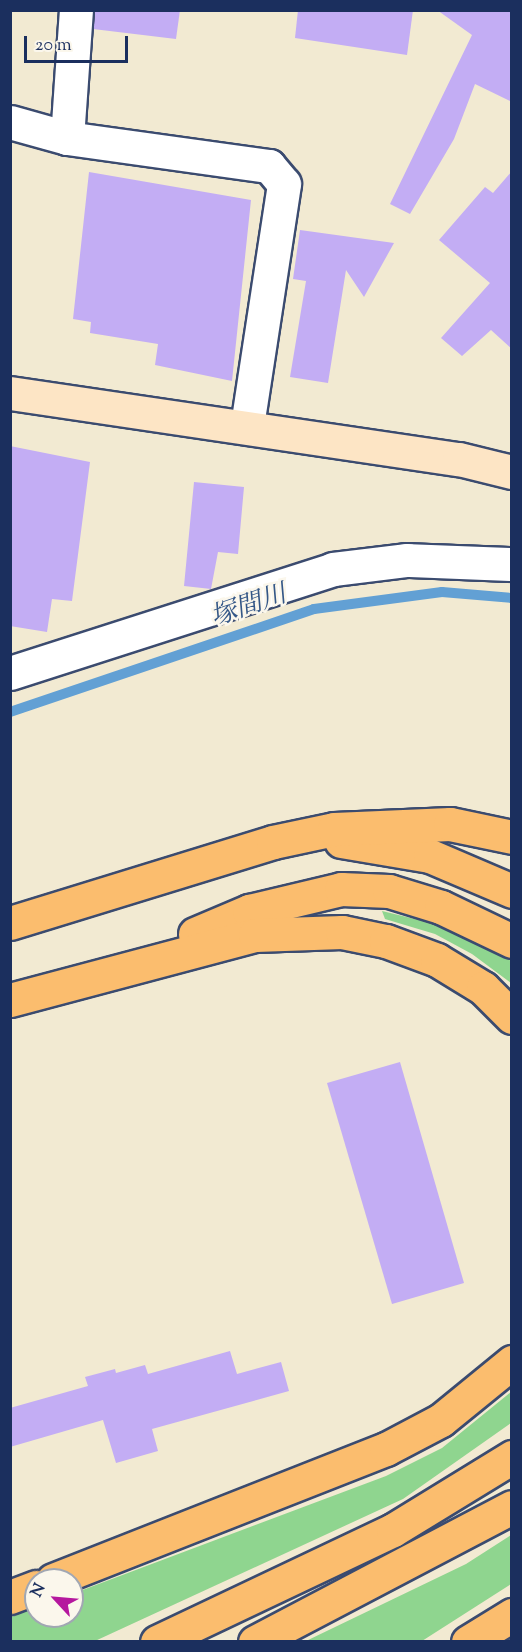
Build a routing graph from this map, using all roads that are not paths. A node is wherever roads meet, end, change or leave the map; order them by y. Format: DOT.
graph roads {
  1 [pos="76,10"];
  2 [pos="10,122"];
  3 [pos="67,138"];
  4 [pos="10,393"];
  5 [pos="247,426"];
  6 [pos="512,472"];
  7 [pos="512,564"];
  8 [pos="10,673"];
  9 [pos="512,837"];
  10 [pos="273,842"];
  11 [pos="512,891"];
  12 [pos="10,923"];
  13 [pos="512,941"];
  14 [pos="113,969"];
  15 [pos="10,1000"];
  16 [pos="512,1017"];
  17 [pos="512,1362"];
  18 [pos="512,1457"];
  19 [pos="512,1507"];
  20 [pos="84,1568"];
  21 [pos="512,1615"];
  22 [pos="158,1641"];
  23 [pos="255,1641"];
  24 [pos="468,1641"];
  1 -- 3 [label="street"];
  2 -- 3 [label="street"];
  3 -- 5 [label="street"];
  4 -- 5 [label="street"];
  5 -- 6 [label="street"];
  7 -- 8 [label="street"];
  9 -- 10 [label="highway"];
  10 -- 11 [label="highway"];
  10 -- 12 [label="highway"];
  13 -- 14 [label="highway"];
  14 -- 15 [label="highway"];
  14 -- 16 [label="highway"];
  17 -- 20 [label="highway"];
  18 -- 22 [label="highway"];
  19 -- 23 [label="highway"];
  21 -- 24 [label="highway"];
}
